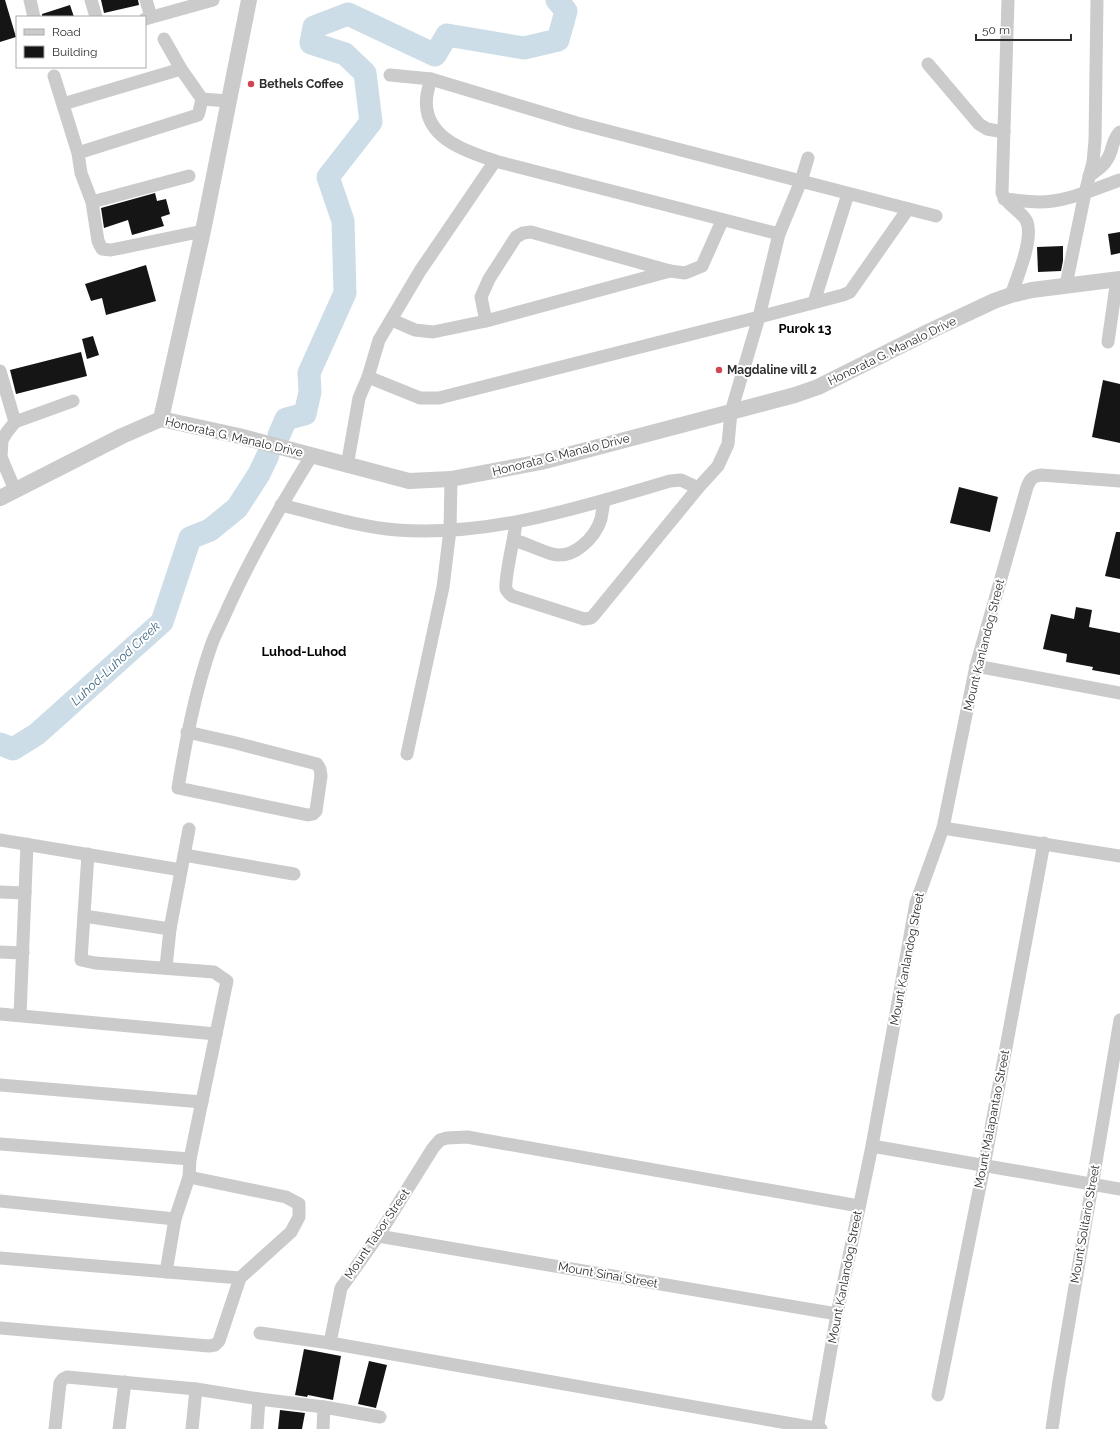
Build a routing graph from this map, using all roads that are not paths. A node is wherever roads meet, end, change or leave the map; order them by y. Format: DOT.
graph roads {
  1 [pos="91,0"];
  2 [pos="146,0"];
  3 [pos="213,0"];
  4 [pos="249,0"];
  5 [pos="1008,0"];
  6 [pos="1097,0"];
  7 [pos="96,16"];
  8 [pos="148,18"];
  9 [pos="164,39"];
  10 [pos="928,64"];
  11 [pos="181,69"];
  12 [pos="390,75"];
  13 [pos="54,76"];
  14 [pos="431,79"];
  15 [pos="202,99"];
  16 [pos="228,101"];
  17 [pos="63,104"];
  18 [pos="1004,132"];
  19 [pos="1120,132"];
  20 [pos="78,153"];
  21 [pos="808,158"];
  22 [pos="495,161"];
  23 [pos="189,176"];
  24 [pos="1089,176"];
  25 [pos="1120,180"];
  26 [pos="801,181"];
  27 [pos="1085,193"];
  28 [pos="848,194"];
  29 [pos="1004,199"];
  30 [pos="92,202"];
  31 [pos="908,209"];
  32 [pos="936,216"];
  33 [pos="722,221"];
  34 [pos="203,231"];
  35 [pos="779,234"];
  36 [pos="670,271"];
  37 [pos="1118,279"];
  38 [pos="1066,285"];
  39 [pos="1012,295"];
  40 [pos="814,302"];
  41 [pos="759,317"];
  42 [pos="392,320"];
  43 [pos="486,321"];
  44 [pos="1108,342"];
  45 [pos="0,371"];
  46 [pos="368,377"];
  47 [pos="73,401"];
  48 [pos="731,412"];
  49 [pos="161,419"];
  50 [pos="15,422"];
  51 [pos="312,455"];
  52 [pos="347,466"];
  53 [pos="451,479"];
  54 [pos="1120,481"];
  55 [pos="698,488"];
  56 [pos="15,490"];
  57 [pos="0,498"];
  58 [pos="604,501"];
  59 [pos="282,505"];
  60 [pos="516,523"];
  61 [pos="450,530"];
  62 [pos="514,540"];
  63 [pos="976,666"];
  64 [pos="1120,693"];
  65 [pos="187,732"];
  66 [pos="407,754"];
  67 [pos="943,828"];
  68 [pos="189,829"];
  69 [pos="0,840"];
  70 [pos="1044,843"];
  71 [pos="27,844"];
  72 [pos="88,854"];
  73 [pos="184,854"];
  74 [pos="1120,856"];
  75 [pos="182,870"];
  76 [pos="294,874"];
  77 [pos="0,892"];
  78 [pos="25,893"];
  79 [pos="84,916"];
  80 [pos="170,929"];
  81 [pos="0,952"];
  82 [pos="23,953"];
  83 [pos="166,967"];
  84 [pos="0,1014"];
  85 [pos="20,1015"];
  86 [pos="1120,1020"];
  87 [pos="216,1034"];
  88 [pos="0,1085"];
  89 [pos="202,1102"];
  90 [pos="0,1144"];
  91 [pos="872,1146"];
  92 [pos="190,1159"];
  93 [pos="984,1166"];
  94 [pos="189,1177"];
  95 [pos="1092,1184"];
  96 [pos="1120,1189"];
  97 [pos="0,1201"];
  98 [pos="859,1206"];
  99 [pos="175,1220"];
  100 [pos="378,1236"];
  101 [pos="0,1258"];
  102 [pos="166,1272"];
  103 [pos="240,1278"];
  104 [pos="837,1314"];
  105 [pos="0,1328"];
  106 [pos="260,1333"];
  107 [pos="330,1343"];
  108 [pos="125,1382"];
  109 [pos="196,1389"];
  110 [pos="938,1394"];
  111 [pos="259,1399"];
  112 [pos="324,1407"];
  113 [pos="380,1417"];
  114 [pos="55,1429"];
  115 [pos="119,1429"];
  116 [pos="192,1429"];
  117 [pos="257,1429"];
  118 [pos="323,1429"];
  119 [pos="819,1429"];
  120 [pos="1052,1429"];
  1 -- 7 [label="street"];
  2 -- 8 [label="street"];
  3 -- 8 [label="street"];
  4 -- 16 [label="street"];
  5 -- 18 [label="street"];
  6 -- 24 [label="street"];
  9 -- 11 [label="street"];
  10 -- 18 [label="street"];
  11 -- 15 [label="street"];
  11 -- 17 [label="street"];
  12 -- 14 [label="street"];
  13 -- 17 [label="street"];
  14 -- 22 [label="street"];
  14 -- 26 [label="street"];
  15 -- 16 [label="street"];
  15 -- 20 [label="street"];
  16 -- 34 [label="street"];
  17 -- 20 [label="street"];
  18 -- 29 [label="street"];
  19 -- 24 [label="street"];
  20 -- 30 [label="street"];
  21 -- 26 [label="street"];
  22 -- 33 [label="street"];
  22 -- 42 [label="street"];
  23 -- 30 [label="street"];
  24 -- 27 [label="street"];
  25 -- 27 [label="street"];
  26 -- 28 [label="street"];
  26 -- 35 [label="street"];
  27 -- 29 [label="street"];
  27 -- 38 [label="street"];
  28 -- 31 [label="street"];
  28 -- 40 [label="street"];
  29 -- 39 [label="street"];
  30 -- 34 [label="street"];
  31 -- 32 [label="street"];
  31 -- 40 [label="street"];
  33 -- 35 [label="street"];
  33 -- 36 [label="street"];
  34 -- 49 [label="street"];
  35 -- 41 [label="street"];
  36 -- 43 [label="street"];
  36 -- 43 [label="street"];
  37 -- 38 [label="street, Honorata G. Manalo Drive"];
  37 -- 44 [label="street"];
  38 -- 39 [label="street, Honorata G. Manalo Drive"];
  39 -- 48 [label="street, Honorata G. Manalo Drive"];
  40 -- 41 [label="street"];
  41 -- 46 [label="street"];
  41 -- 48 [label="street"];
  42 -- 43 [label="street"];
  42 -- 46 [label="street"];
  45 -- 50 [label="street"];
  46 -- 52 [label="street"];
  47 -- 50 [label="street"];
  48 -- 53 [label="street, Honorata G. Manalo Drive"];
  48 -- 55 [label="street"];
  49 -- 51 [label="street, Honorata G. Manalo Drive"];
  49 -- 56 [label="street, Honorata G. Manalo Drive"];
  50 -- 56 [label="street"];
  51 -- 52 [label="street, Honorata G. Manalo Drive"];
  51 -- 59 [label="street"];
  52 -- 53 [label="street, Honorata G. Manalo Drive"];
  53 -- 61 [label="street"];
  54 -- 63 [label="street, Mount Kanlandog Street"];
  55 -- 58 [label="street"];
  55 -- 62 [label="street"];
  56 -- 57 [label="street, Honorata G. Manalo Drive"];
  58 -- 60 [label="street"];
  58 -- 62 [label="street"];
  59 -- 61 [label="street"];
  59 -- 65 [label="street"];
  60 -- 61 [label="street"];
  60 -- 62 [label="street"];
  61 -- 66 [label="street"];
  63 -- 64 [label="street"];
  63 -- 67 [label="street, Mount Kanlandog Street"];
  65 -- 65 [label="street"];
  67 -- 70 [label="street"];
  67 -- 91 [label="street, Mount Kanlandog Street"];
  68 -- 73 [label="street"];
  69 -- 71 [label="street"];
  70 -- 74 [label="street"];
  70 -- 93 [label="street, Mount Malapantao Street"];
  71 -- 72 [label="street"];
  71 -- 78 [label="street"];
  72 -- 75 [label="street"];
  72 -- 79 [label="street"];
  73 -- 75 [label="street"];
  73 -- 76 [label="street"];
  75 -- 80 [label="street"];
  77 -- 78 [label="street"];
  78 -- 82 [label="street"];
  79 -- 80 [label="street"];
  79 -- 83 [label="street"];
  80 -- 83 [label="street"];
  81 -- 82 [label="street"];
  82 -- 85 [label="street"];
  83 -- 87 [label="street"];
  84 -- 85 [label="street"];
  85 -- 87 [label="street"];
  86 -- 95 [label="street, Mount Solitario Street"];
  87 -- 89 [label="street"];
  88 -- 89 [label="street"];
  89 -- 92 [label="street"];
  90 -- 92 [label="street"];
  91 -- 93 [label="street"];
  91 -- 98 [label="street, Mount Kanlandog Street"];
  92 -- 94 [label="street"];
  93 -- 95 [label="street"];
  93 -- 110 [label="street, Mount Malapantao Street"];
  94 -- 99 [label="street"];
  94 -- 103 [label="street"];
  95 -- 96 [label="street"];
  95 -- 120 [label="street, Mount Solitario Street"];
  97 -- 99 [label="street"];
  98 -- 100 [label="street, Mount Tabor Street"];
  98 -- 104 [label="street, Mount Kanlandog Street"];
  99 -- 102 [label="street"];
  100 -- 104 [label="street, Mount Sinai Street"];
  100 -- 107 [label="street, Mount Tabor Street"];
  101 -- 102 [label="street"];
  102 -- 103 [label="street"];
  103 -- 105 [label="street"];
  104 -- 119 [label="street, Mount Kanlandog Street"];
  106 -- 107 [label="street"];
  107 -- 119 [label="street"];
  108 -- 109 [label="street"];
  108 -- 114 [label="street"];
  108 -- 115 [label="street"];
  109 -- 111 [label="street"];
  109 -- 116 [label="street"];
  111 -- 112 [label="street"];
  111 -- 117 [label="street"];
  112 -- 113 [label="street"];
  112 -- 118 [label="street"];
}
